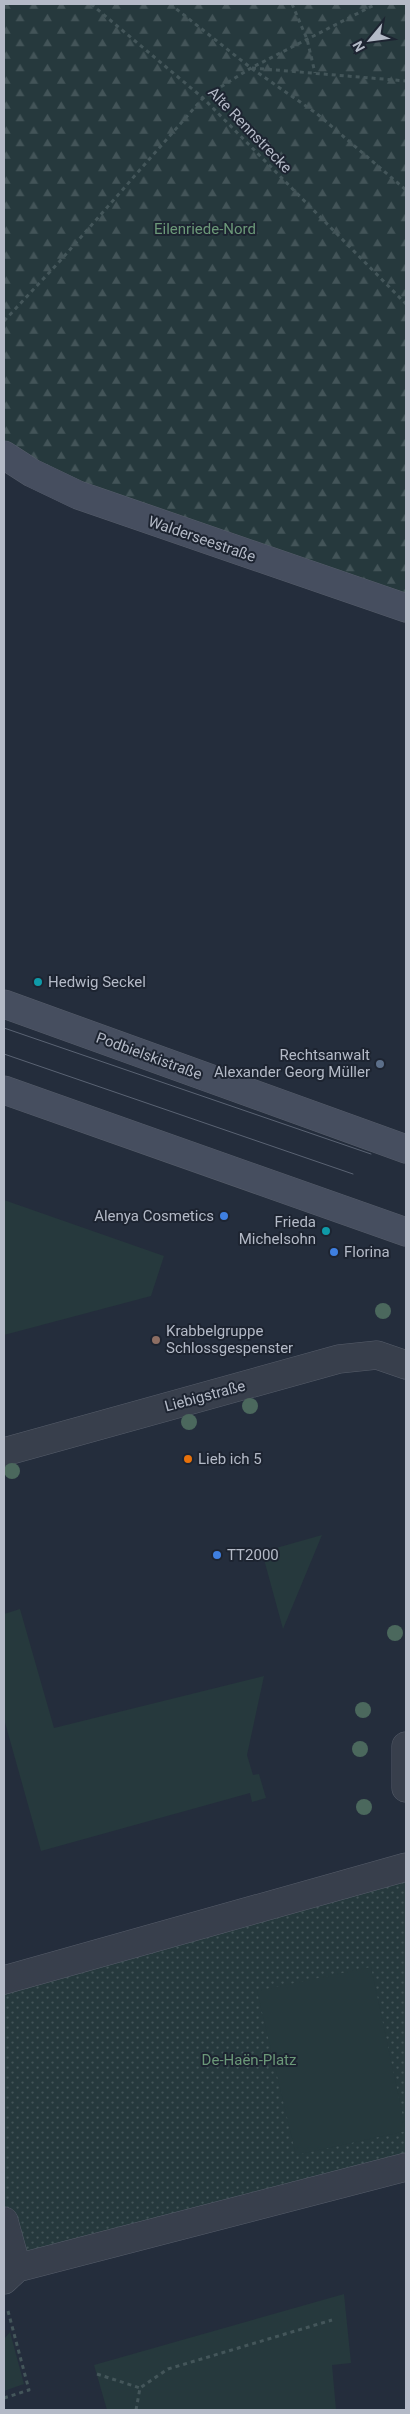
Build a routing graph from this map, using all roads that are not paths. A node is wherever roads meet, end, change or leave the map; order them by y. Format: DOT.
graph roads {
  1 [pos="4,455"];
  2 [pos="406,608"];
  3 [pos="4,1004"];
  4 [pos="4,1090"];
  5 [pos="406,1149"];
  6 [pos="406,1232"];
  7 [pos="406,1366"];
  8 [pos="4,1452"];
  9 [pos="406,1746"];
  10 [pos="406,1788"];
  11 [pos="406,1868"];
  12 [pos="4,1980"];
  13 [pos="406,2167"];
  14 [pos="4,2221"];
  15 [pos="9,2284"];
  1 -- 2 [label="main road, Walderseestraße"];
  3 -- 5 [label="main road, Podbielskistraße"];
  4 -- 6 [label="main road"];
  7 -- 8 [label="street, Liebigstraße"];
  9 -- 10 [label="street"];
  11 -- 12 [label="street"];
  13 -- 15 [label="street"];
  14 -- 15 [label="street"];
}
